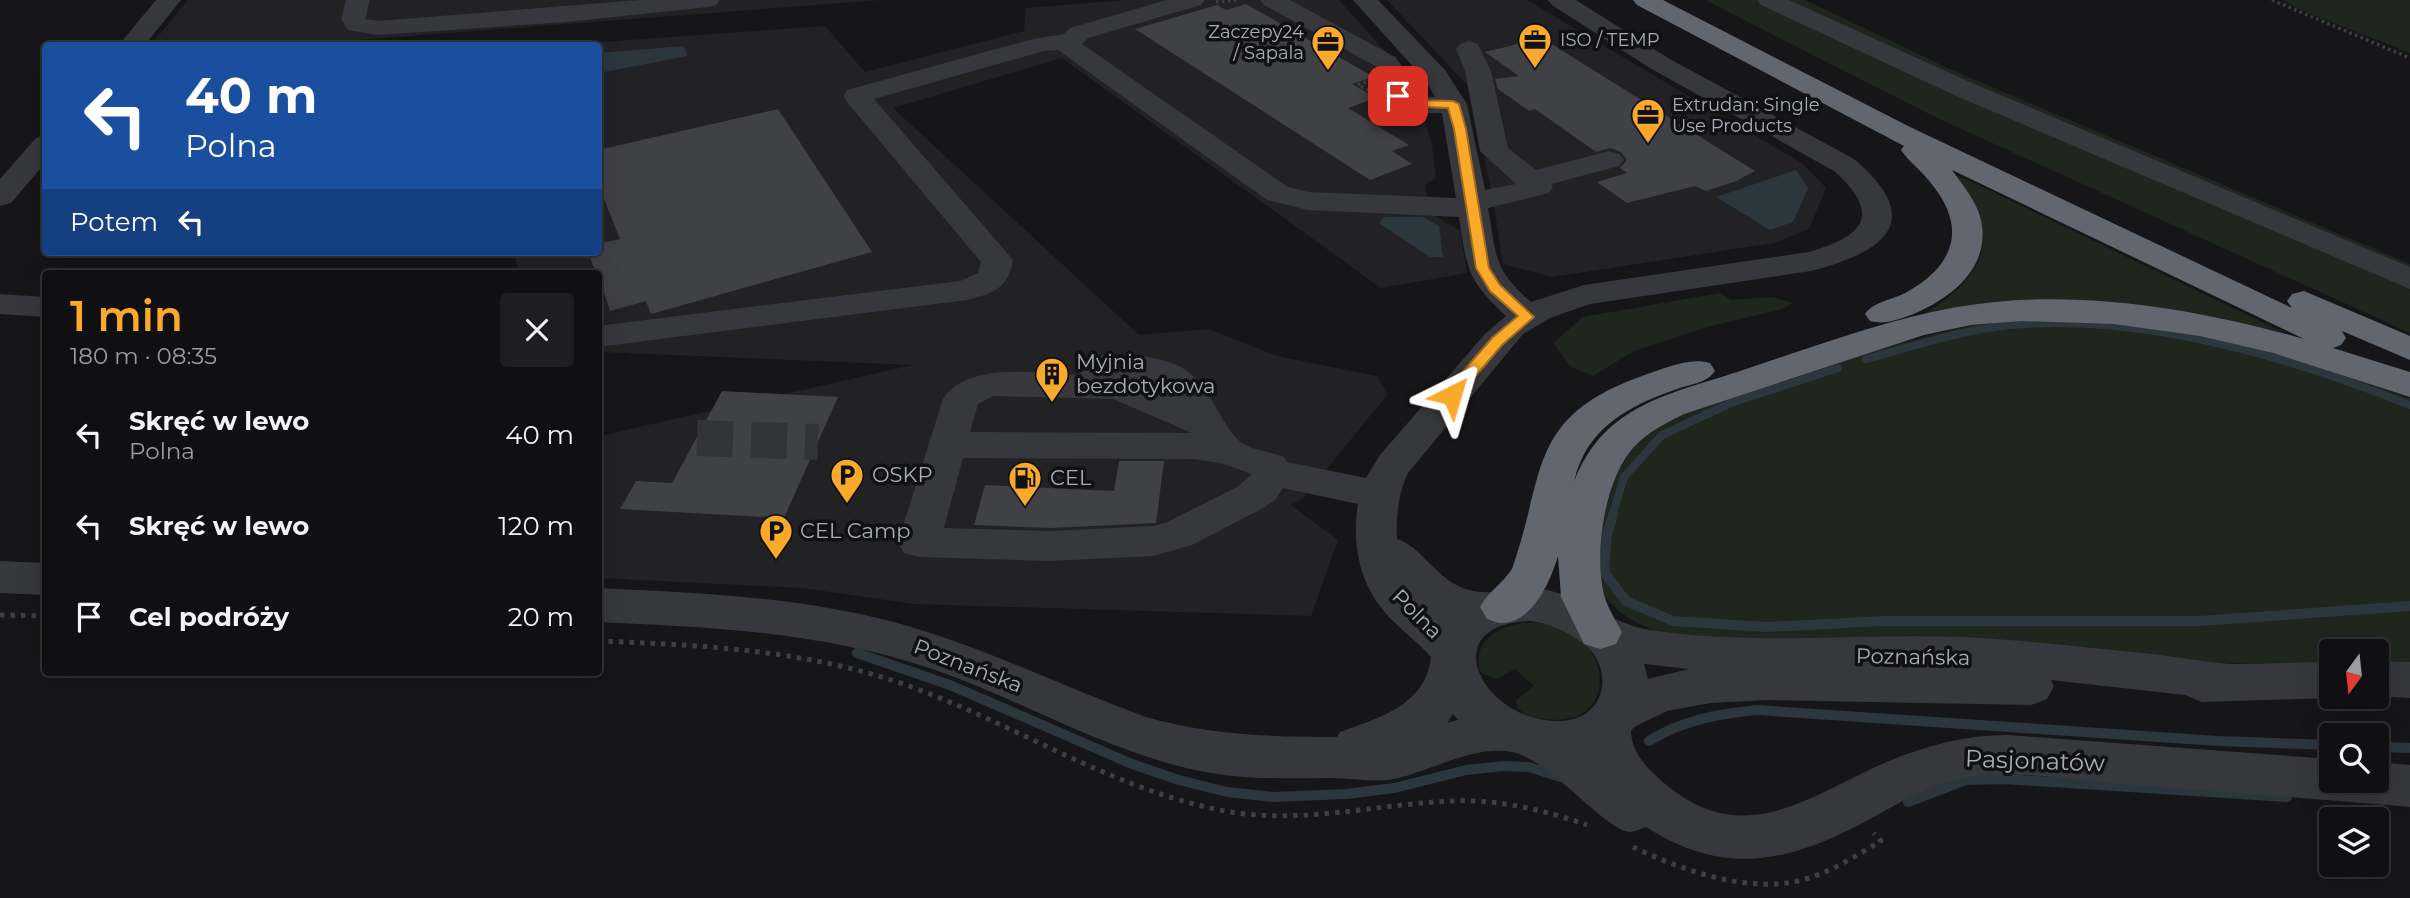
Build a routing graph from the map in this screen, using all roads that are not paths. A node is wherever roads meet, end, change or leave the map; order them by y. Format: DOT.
graph roads {
  1 [pos="169,0"];
  2 [pos="358,0"];
  3 [pos="708,0"];
  4 [pos="1193,0"];
  5 [pos="1272,0"];
  6 [pos="1365,0"];
  7 [pos="1560,0"];
  8 [pos="1645,0"];
  9 [pos="1681,0"];
  10 [pos="1769,0"];
  11 [pos="1068,41"];
  12 [pos="133,42"];
  13 [pos="1469,49"];
  14 [pos="1453,104"];
  15 [pos="1845,105"];
  16 [pos="42,149"];
  17 [pos="1609,160"];
  18 [pos="1530,181"];
  19 [pos="0,197"];
  20 [pos="1472,204"];
  21 [pos="2410,279"];
  22 [pos="0,304"];
  23 [pos="42,307"];
  24 [pos="1527,317"];
  25 [pos="602,336"];
  26 [pos="2410,349"];
  27 [pos="2410,376"];
  28 [pos="2410,386"];
  29 [pos="1217,438"];
  30 [pos="947,445"];
  31 [pos="1273,473"];
  32 [pos="1377,513"];
  33 [pos="0,577"];
  34 [pos="42,579"];
  35 [pos="602,605"];
  36 [pos="1496,609"];
  37 [pos="1600,632"];
  38 [pos="1453,659"];
  39 [pos="2319,680"];
  40 [pos="2389,680"];
  41 [pos="2410,680"];
  42 [pos="2228,681"];
  43 [pos="1613,718"];
  44 [pos="1523,735"];
  45 [pos="1329,758"];
  46 [pos="2319,779"];
  47 [pos="2389,784"];
  48 [pos="2410,786"];
  49 [pos="1713,835"];
  1 -- 12 [label="street"];
  2 -- 3 [label="street"];
  4 -- 11 [label="street"];
  5 -- 14 [label="street"];
  6 -- 14 [label="street"];
  7 -- 24 [label="street"];
  8 -- 15 [label="highway"];
  9 -- 26 [label="highway"];
  10 -- 21 [label="street"];
  11 -- 20 [label="street"];
  11 -- 25 [label="street"];
  13 -- 18 [label="street"];
  14 -- 20 [label="street"];
  15 -- 27 [label="highway"];
  15 -- 36 [label="highway"];
  16 -- 19 [label="street"];
  17 -- 18 [label="street"];
  18 -- 20 [label="street"];
  20 -- 24 [label="street"];
  22 -- 23 [label="street"];
  24 -- 32 [label="street"];
  28 -- 37 [label="highway"];
  29 -- 30 [label="street"];
  29 -- 30 [label="street"];
  29 -- 31 [label="street"];
  30 -- 31 [label="street"];
  31 -- 32 [label="street"];
  32 -- 36 [label="street, Polna"];
  32 -- 38 [label="street, Polna"];
  33 -- 34 [label="street"];
  35 -- 45 [label="street, Poznańska"];
  36 -- 37 [label="street"];
  36 -- 38 [label="street"];
  37 -- 42 [label="street, Poznańska"];
  37 -- 43 [label="street"];
  38 -- 44 [label="street"];
  38 -- 45 [label="street, Poznańska"];
  39 -- 42 [label="street, Poznańska"];
  40 -- 41 [label="street"];
  42 -- 43 [label="street, Poznańska"];
  43 -- 44 [label="street"];
  43 -- 49 [label="street, Pasjonatów"];
  44 -- 45 [label="street, Poznańska"];
  44 -- 49 [label="street, Pasjonatów"];
  46 -- 49 [label="street, Pasjonatów"];
  47 -- 48 [label="street"];
}
